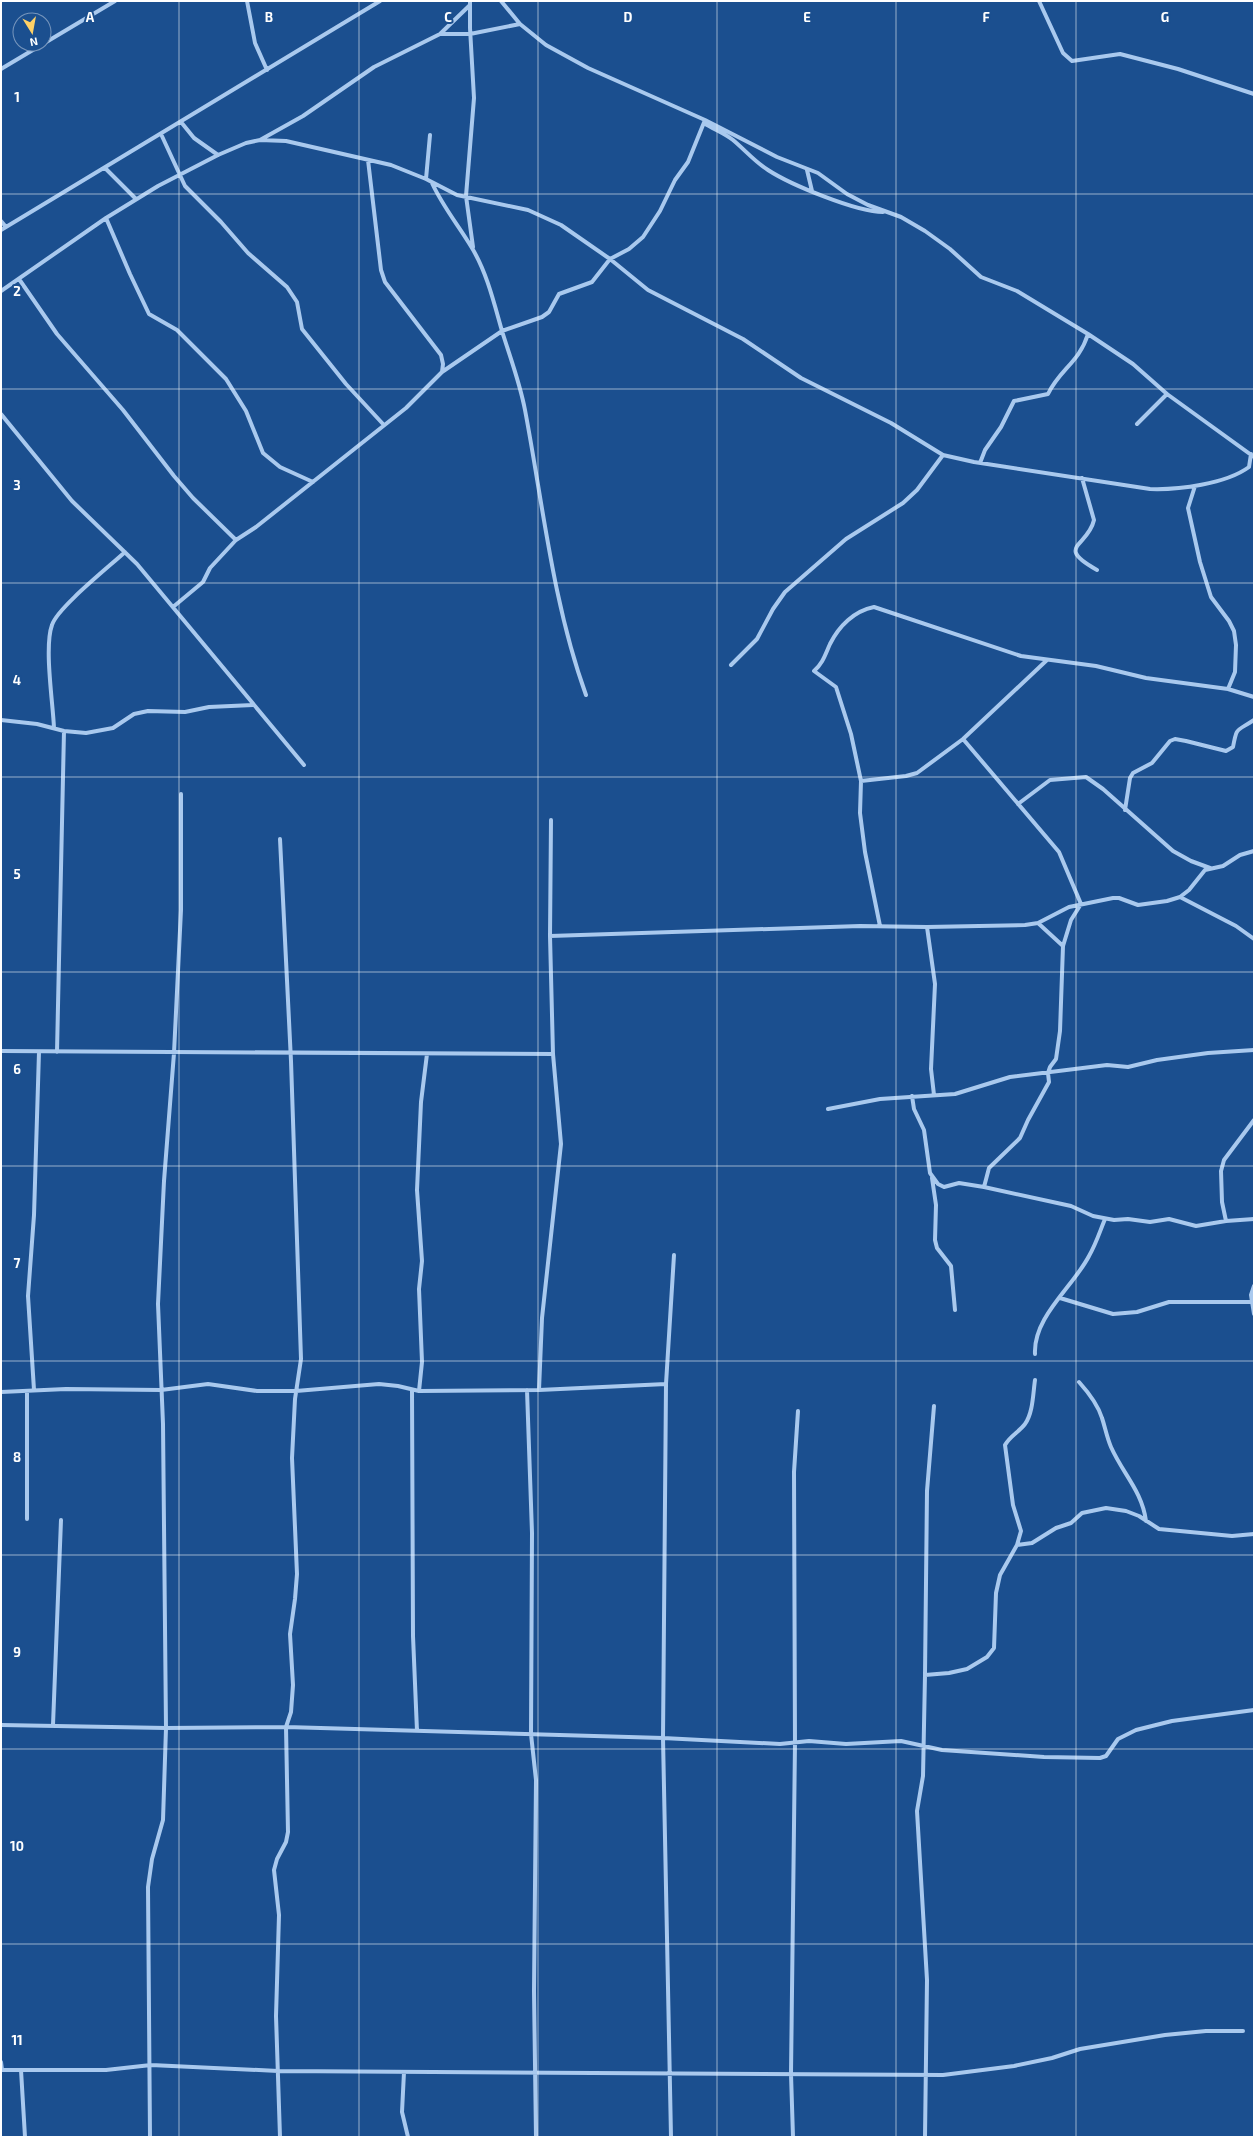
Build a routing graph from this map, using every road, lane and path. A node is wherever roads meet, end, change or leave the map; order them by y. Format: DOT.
graph roads {
  1 [pos="115,1"];
  2 [pos="247,1"];
  3 [pos="380,1"];
  4 [pos="500,1"];
  5 [pos="1039,1"];
  6 [pos="470,3"];
  7 [pos="520,24"];
  8 [pos="440,34"];
  9 [pos="470,34"];
  10 [pos="1,69"];
  11 [pos="267,70"];
  12 [pos="1254,94"];
  13 [pos="181,122"];
  14 [pos="704,122"];
  15 [pos="161,134"];
  16 [pos="430,135"];
  17 [pos="260,140"];
  18 [pos="218,154"];
  19 [pos="368,160"];
  20 [pos="105,168"];
  21 [pos="807,170"];
  22 [pos="180,175"];
  23 [pos="426,179"];
  24 [pos="432,183"];
  25 [pos="812,191"];
  26 [pos="466,196"];
  27 [pos="136,199"];
  28 [pos="885,212"];
  29 [pos="106,218"];
  30 [pos="1,221"];
  31 [pos="6,227"];
  32 [pos="1,230"];
  33 [pos="473,249"];
  34 [pos="610,259"];
  35 [pos="19,279"];
  36 [pos="1,291"];
  37 [pos="502,331"];
  38 [pos="1088,334"];
  39 [pos="442,372"];
  40 [pos="1167,394"];
  41 [pos="1,414"];
  42 [pos="383,424"];
  43 [pos="1137,424"];
  44 [pos="943,455"];
  45 [pos="1252,455"];
  46 [pos="980,463"];
  47 [pos="1252,467"];
  48 [pos="1082,478"];
  49 [pos="313,482"];
  50 [pos="1195,486"];
  51 [pos="236,540"];
  52 [pos="125,552"];
  53 [pos="1097,570"];
  54 [pos="173,607"];
  55 [pos="1047,660"];
  56 [pos="731,665"];
  57 [pos="1228,689"];
  58 [pos="586,695"];
  59 [pos="1254,697"];
  60 [pos="253,704"];
  61 [pos="1,720"];
  62 [pos="1254,720"];
  63 [pos="54,728"];
  64 [pos="64,731"];
  65 [pos="963,740"];
  66 [pos="304,765"];
  67 [pos="861,781"];
  68 [pos="181,794"];
  69 [pos="1018,804"];
  70 [pos="1125,810"];
  71 [pos="551,820"];
  72 [pos="280,839"];
  73 [pos="1254,851"];
  74 [pos="1210,868"];
  75 [pos="1180,896"];
  76 [pos="1080,904"];
  77 [pos="1038,923"];
  78 [pos="880,926"];
  79 [pos="927,928"];
  80 [pos="550,936"];
  81 [pos="1254,940"];
  82 [pos="1063,946"];
  83 [pos="1254,1050"];
  84 [pos="1,1051"];
  85 [pos="39,1052"];
  86 [pos="57,1052"];
  87 [pos="174,1052"];
  88 [pos="290,1053"];
  89 [pos="427,1054"];
  90 [pos="553,1054"];
  91 [pos="1048,1073"];
  92 [pos="934,1095"];
  93 [pos="912,1096"];
  94 [pos="828,1109"];
  95 [pos="1254,1120"];
  96 [pos="932,1178"];
  97 [pos="984,1187"];
  98 [pos="1106,1219"];
  99 [pos="1254,1219"];
  100 [pos="1226,1221"];
  101 [pos="674,1255"];
  102 [pos="1254,1286"];
  103 [pos="1060,1298"];
  104 [pos="1251,1302"];
  105 [pos="954,1310"];
  106 [pos="1254,1314"];
  107 [pos="1035,1354"];
  108 [pos="1035,1380"];
  109 [pos="1079,1382"];
  110 [pos="666,1384"];
  111 [pos="34,1390"];
  112 [pos="161,1390"];
  113 [pos="412,1390"];
  114 [pos="527,1390"];
  115 [pos="539,1390"];
  116 [pos="27,1391"];
  117 [pos="296,1391"];
  118 [pos="419,1391"];
  119 [pos="1,1392"];
  120 [pos="934,1406"];
  121 [pos="798,1411"];
  122 [pos="27,1519"];
  123 [pos="61,1520"];
  124 [pos="1146,1521"];
  125 [pos="1254,1534"];
  126 [pos="1017,1545"];
  127 [pos="925,1675"];
  128 [pos="1254,1710"];
  129 [pos="1,1725"];
  130 [pos="52,1726"];
  131 [pos="286,1727"];
  132 [pos="166,1728"];
  133 [pos="417,1731"];
  134 [pos="531,1734"];
  135 [pos="663,1738"];
  136 [pos="795,1743"];
  137 [pos="924,1745"];
  138 [pos="1243,2031"];
  139 [pos="1,2062"];
  140 [pos="151,2065"];
  141 [pos="1,2070"];
  142 [pos="21,2070"];
  143 [pos="278,2071"];
  144 [pos="535,2071"];
  145 [pos="404,2072"];
  146 [pos="670,2073"];
  147 [pos="791,2074"];
  148 [pos="925,2074"];
  149 [pos="25,2137"];
  150 [pos="150,2137"];
  151 [pos="280,2137"];
  152 [pos="408,2137"];
  153 [pos="536,2137"];
  154 [pos="671,2137"];
  155 [pos="793,2137"];
  156 [pos="925,2137"];
  1 -- 10 [label="street"];
  2 -- 11 [label="street"];
  3 -- 11 [label="street"];
  4 -- 7 [label="street"];
  5 -- 12 [label="street"];
  6 -- 8 [label="street"];
  6 -- 9 [label="street"];
  7 -- 9 [label="street"];
  7 -- 14 [label="street"];
  8 -- 9 [label="street"];
  8 -- 17 [label="street"];
  9 -- 26 [label="street"];
  11 -- 13 [label="street"];
  13 -- 15 [label="street"];
  13 -- 18 [label="street"];
  14 -- 21 [label="street"];
  14 -- 25 [label="street"];
  14 -- 34 [label="street"];
  15 -- 20 [label="street"];
  15 -- 22 [label="street"];
  16 -- 23 [label="street"];
  17 -- 18 [label="street"];
  17 -- 19 [label="street"];
  18 -- 22 [label="street"];
  19 -- 23 [label="street"];
  19 -- 39 [label="street"];
  20 -- 27 [label="street"];
  20 -- 31 [label="street"];
  21 -- 25 [label="street"];
  21 -- 28 [label="street"];
  22 -- 27 [label="street"];
  22 -- 42 [label="street"];
  23 -- 24 [label="street"];
  24 -- 26 [label="street"];
  24 -- 33 [label="street"];
  25 -- 28 [label="street"];
  26 -- 33 [label="street"];
  26 -- 34 [label="street"];
  27 -- 29 [label="street"];
  28 -- 38 [label="street"];
  29 -- 35 [label="street"];
  29 -- 49 [label="street"];
  30 -- 31 [label="street"];
  31 -- 32 [label="street"];
  33 -- 37 [label="street"];
  34 -- 37 [label="street"];
  34 -- 44 [label="street"];
  35 -- 36 [label="street"];
  35 -- 51 [label="street"];
  37 -- 39 [label="street"];
  37 -- 58 [label="street"];
  38 -- 40 [label="street"];
  38 -- 46 [label="street"];
  39 -- 42 [label="street"];
  40 -- 43 [label="street"];
  40 -- 45 [label="street"];
  41 -- 52 [label="street"];
  42 -- 49 [label="street"];
  44 -- 46 [label="street"];
  44 -- 56 [label="street"];
  45 -- 47 [label="street"];
  46 -- 48 [label="street"];
  47 -- 50 [label="street"];
  48 -- 50 [label="street"];
  48 -- 53 [label="street"];
  49 -- 51 [label="street"];
  50 -- 57 [label="street"];
  51 -- 54 [label="street"];
  52 -- 54 [label="street"];
  52 -- 63 [label="street"];
  54 -- 60 [label="street"];
  55 -- 57 [label="street"];
  55 -- 65 [label="street"];
  55 -- 67 [label="street"];
  57 -- 59 [label="street"];
  60 -- 64 [label="street"];
  60 -- 66 [label="street"];
  61 -- 63 [label="street"];
  62 -- 70 [label="street"];
  63 -- 64 [label="street"];
  64 -- 86 [label="street"];
  65 -- 67 [label="street"];
  65 -- 69 [label="street"];
  67 -- 78 [label="street"];
  68 -- 87 [label="street"];
  69 -- 70 [label="street"];
  69 -- 76 [label="street"];
  70 -- 74 [label="street"];
  71 -- 80 [label="street"];
  72 -- 88 [label="street"];
  73 -- 74 [label="street"];
  74 -- 75 [label="street"];
  75 -- 76 [label="street"];
  75 -- 81 [label="street"];
  76 -- 77 [label="street"];
  76 -- 82 [label="street"];
  77 -- 79 [label="street"];
  77 -- 82 [label="street"];
  78 -- 79 [label="street"];
  78 -- 80 [label="street"];
  79 -- 92 [label="street"];
  80 -- 90 [label="street"];
  82 -- 91 [label="street"];
  83 -- 91 [label="street"];
  84 -- 85 [label="street"];
  85 -- 86 [label="street"];
  85 -- 111 [label="street"];
  86 -- 87 [label="street"];
  87 -- 88 [label="street"];
  87 -- 112 [label="street"];
  88 -- 89 [label="street"];
  88 -- 117 [label="street"];
  89 -- 90 [label="street"];
  89 -- 118 [label="street"];
  90 -- 115 [label="street"];
  91 -- 92 [label="street"];
  91 -- 97 [label="street"];
  92 -- 93 [label="street"];
  93 -- 94 [label="street"];
  93 -- 96 [label="street"];
  95 -- 100 [label="street"];
  96 -- 97 [label="street"];
  96 -- 105 [label="street"];
  97 -- 98 [label="street"];
  98 -- 100 [label="street"];
  98 -- 103 [label="street"];
  99 -- 100 [label="street"];
  101 -- 110 [label="street"];
  102 -- 104 [label="street"];
  103 -- 104 [label="street"];
  103 -- 107 [label="street"];
  104 -- 106 [label="street"];
  108 -- 126 [label="street"];
  109 -- 124 [label="street"];
  110 -- 115 [label="street"];
  110 -- 135 [label="street"];
  111 -- 112 [label="street"];
  111 -- 116 [label="street"];
  112 -- 117 [label="street"];
  112 -- 132 [label="street"];
  113 -- 117 [label="street"];
  113 -- 118 [label="street"];
  113 -- 133 [label="street"];
  114 -- 115 [label="street"];
  114 -- 118 [label="street"];
  114 -- 134 [label="street"];
  116 -- 119 [label="street"];
  116 -- 122 [label="street"];
  117 -- 131 [label="street"];
  120 -- 127 [label="street"];
  121 -- 136 [label="street"];
  123 -- 130 [label="street"];
  124 -- 125 [label="street"];
  124 -- 126 [label="street"];
  126 -- 127 [label="street"];
  127 -- 137 [label="street"];
  128 -- 137 [label="street"];
  129 -- 130 [label="street"];
  130 -- 132 [label="street"];
  131 -- 132 [label="street"];
  131 -- 133 [label="street"];
  131 -- 143 [label="street"];
  132 -- 140 [label="street"];
  133 -- 134 [label="street"];
  134 -- 135 [label="street"];
  134 -- 144 [label="street"];
  135 -- 136 [label="street"];
  135 -- 146 [label="street"];
  136 -- 137 [label="street"];
  136 -- 147 [label="street"];
  137 -- 148 [label="street"];
  138 -- 148 [label="street"];
  139 -- 141 [label="street"];
  140 -- 142 [label="street"];
  140 -- 143 [label="street"];
  140 -- 150 [label="street"];
  141 -- 142 [label="street"];
  142 -- 149 [label="street"];
  143 -- 145 [label="street"];
  143 -- 151 [label="street"];
  144 -- 145 [label="street"];
  144 -- 146 [label="street"];
  144 -- 153 [label="street"];
  145 -- 152 [label="street"];
  146 -- 147 [label="street"];
  146 -- 154 [label="street"];
  147 -- 148 [label="street"];
  147 -- 155 [label="street"];
  148 -- 156 [label="street"];
}
